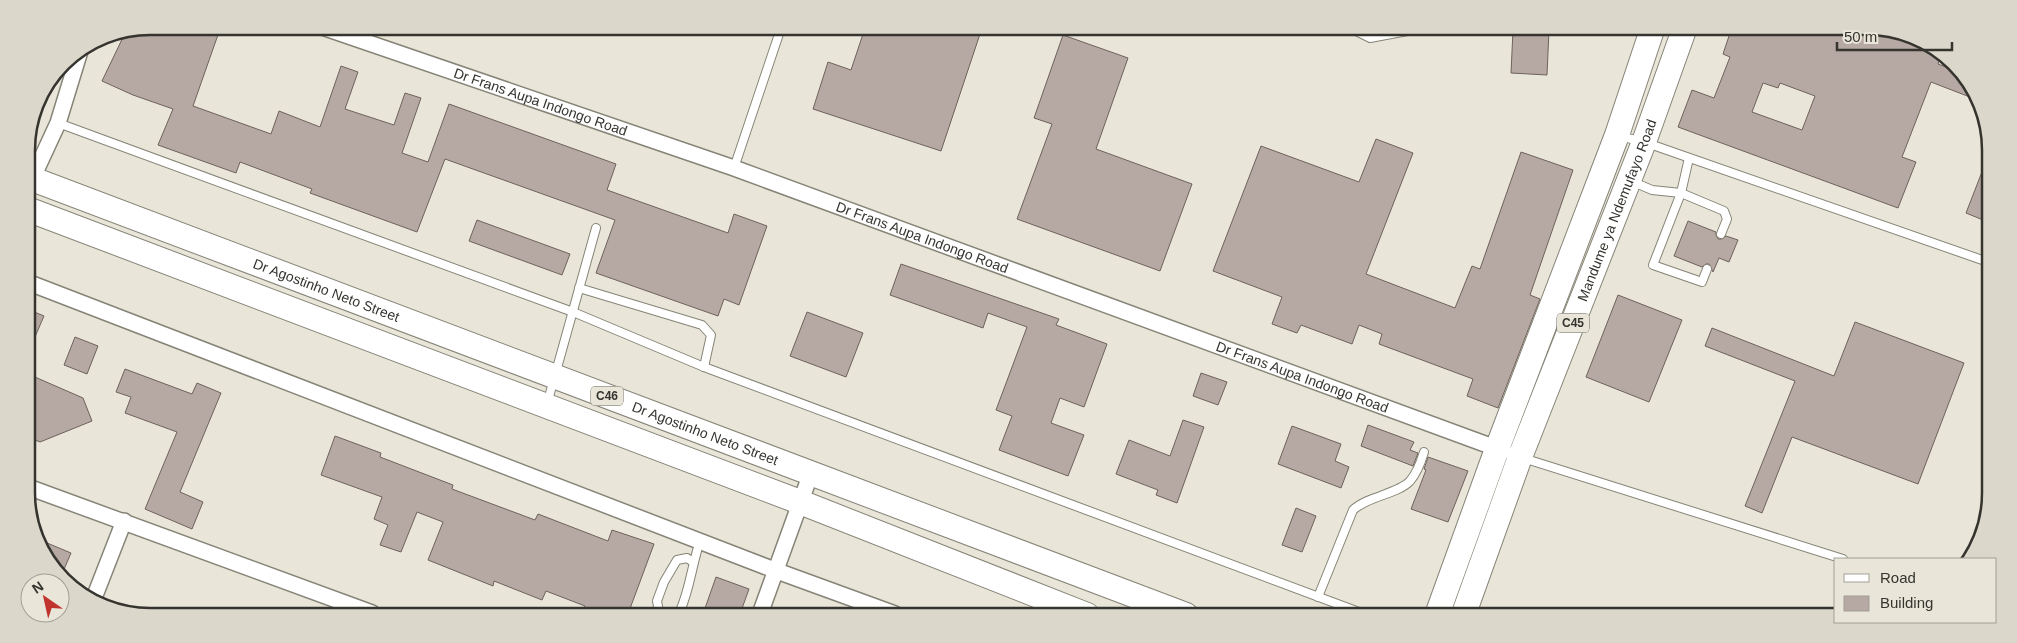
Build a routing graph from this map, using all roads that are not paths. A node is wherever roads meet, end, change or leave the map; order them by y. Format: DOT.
graph roads {
  1 [pos="345,35"];
  2 [pos="779,35"];
  3 [pos="1364,35"];
  4 [pos="1386,35"];
  5 [pos="1650,35"];
  6 [pos="1682,35"];
  7 [pos="77,62"];
  8 [pos="58,123"];
  9 [pos="1617,135"];
  10 [pos="1644,142"];
  11 [pos="1689,158"];
  12 [pos="35,168"];
  13 [pos="734,168"];
  14 [pos="1629,181"];
  15 [pos="35,185"];
  16 [pos="1681,193"];
  17 [pos="35,212"];
  18 [pos="596,228"];
  19 [pos="1721,234"];
  20 [pos="1982,260"];
  21 [pos="1706,269"];
  22 [pos="35,285"];
  23 [pos="579,288"];
  24 [pos="573,312"];
  25 [pos="704,367"];
  26 [pos="553,376"];
  27 [pos="546,406"];
  28 [pos="1497,448"];
  29 [pos="1424,452"];
  30 [pos="1520,457"];
  31 [pos="811,473"];
  32 [pos="35,490"];
  33 [pos="800,502"];
  34 [pos="124,522"];
  35 [pos="700,541"];
  36 [pos="1840,558"];
  37 [pos="693,562"];
  38 [pos="777,571"];
  39 [pos="95,594"];
  40 [pos="1318,597"];
  41 [pos="358,608"];
  42 [pos="658,608"];
  43 [pos="681,608"];
  44 [pos="762,608"];
  45 [pos="879,608"];
  46 [pos="1069,608"];
  47 [pos="1168,608"];
  48 [pos="1348,608"];
  49 [pos="1440,608"];
  50 [pos="1466,608"];
  1 -- 13 [label="street, Dr Frans Aupa Indongo Road"];
  2 -- 13 [label="lane"];
  3 -- 4 [label="lane"];
  5 -- 9 [label="main road, Mandume ya Ndemufayo Road / C45"];
  6 -- 10 [label="main road, Mandume ya Ndemufayo Road / C45"];
  7 -- 8 [label="street"];
  8 -- 12 [label="street"];
  8 -- 24 [label="lane"];
  9 -- 10 [label="lane"];
  9 -- 28 [label="main road, Mandume ya Ndemufayo Road / C45"];
  10 -- 11 [label="lane"];
  10 -- 14 [label="main road, Mandume ya Ndemufayo Road / C45"];
  11 -- 16 [label="lane"];
  11 -- 20 [label="lane"];
  13 -- 28 [label="street, Dr Frans Aupa Indongo Road"];
  14 -- 16 [label="lane"];
  14 -- 30 [label="main road, Mandume ya Ndemufayo Road / C45"];
  15 -- 26 [label="main road, Dr Agostinho Neto Street / C46"];
  16 -- 19 [label="lane"];
  16 -- 21 [label="lane"];
  17 -- 27 [label="main road, Dr Agostinho Neto Street / C46"];
  18 -- 23 [label="lane"];
  22 -- 35 [label="street"];
  23 -- 24 [label="lane"];
  23 -- 25 [label="lane"];
  24 -- 25 [label="lane"];
  24 -- 26 [label="lane"];
  25 -- 40 [label="lane"];
  26 -- 27 [label="lane"];
  26 -- 31 [label="main road, Dr Agostinho Neto Street / C46"];
  27 -- 33 [label="main road, Dr Agostinho Neto Street / C46"];
  28 -- 30 [label="street, Dr Frans Aupa Indongo Road"];
  28 -- 49 [label="main road, Mandume ya Ndemufayo Road / C45"];
  29 -- 40 [label="lane"];
  30 -- 36 [label="lane"];
  30 -- 50 [label="main road, Mandume ya Ndemufayo Road / C45"];
  31 -- 33 [label="street"];
  31 -- 47 [label="main road, Dr Agostinho Neto Street / C46"];
  32 -- 34 [label="street"];
  33 -- 38 [label="street"];
  33 -- 46 [label="main road, Dr Agostinho Neto Street / C46"];
  34 -- 39 [label="street"];
  34 -- 41 [label="street"];
  35 -- 37 [label="lane"];
  35 -- 38 [label="street"];
  37 -- 42 [label="lane"];
  37 -- 43 [label="lane"];
  38 -- 44 [label="street"];
  38 -- 45 [label="street"];
  40 -- 48 [label="lane"];
}
